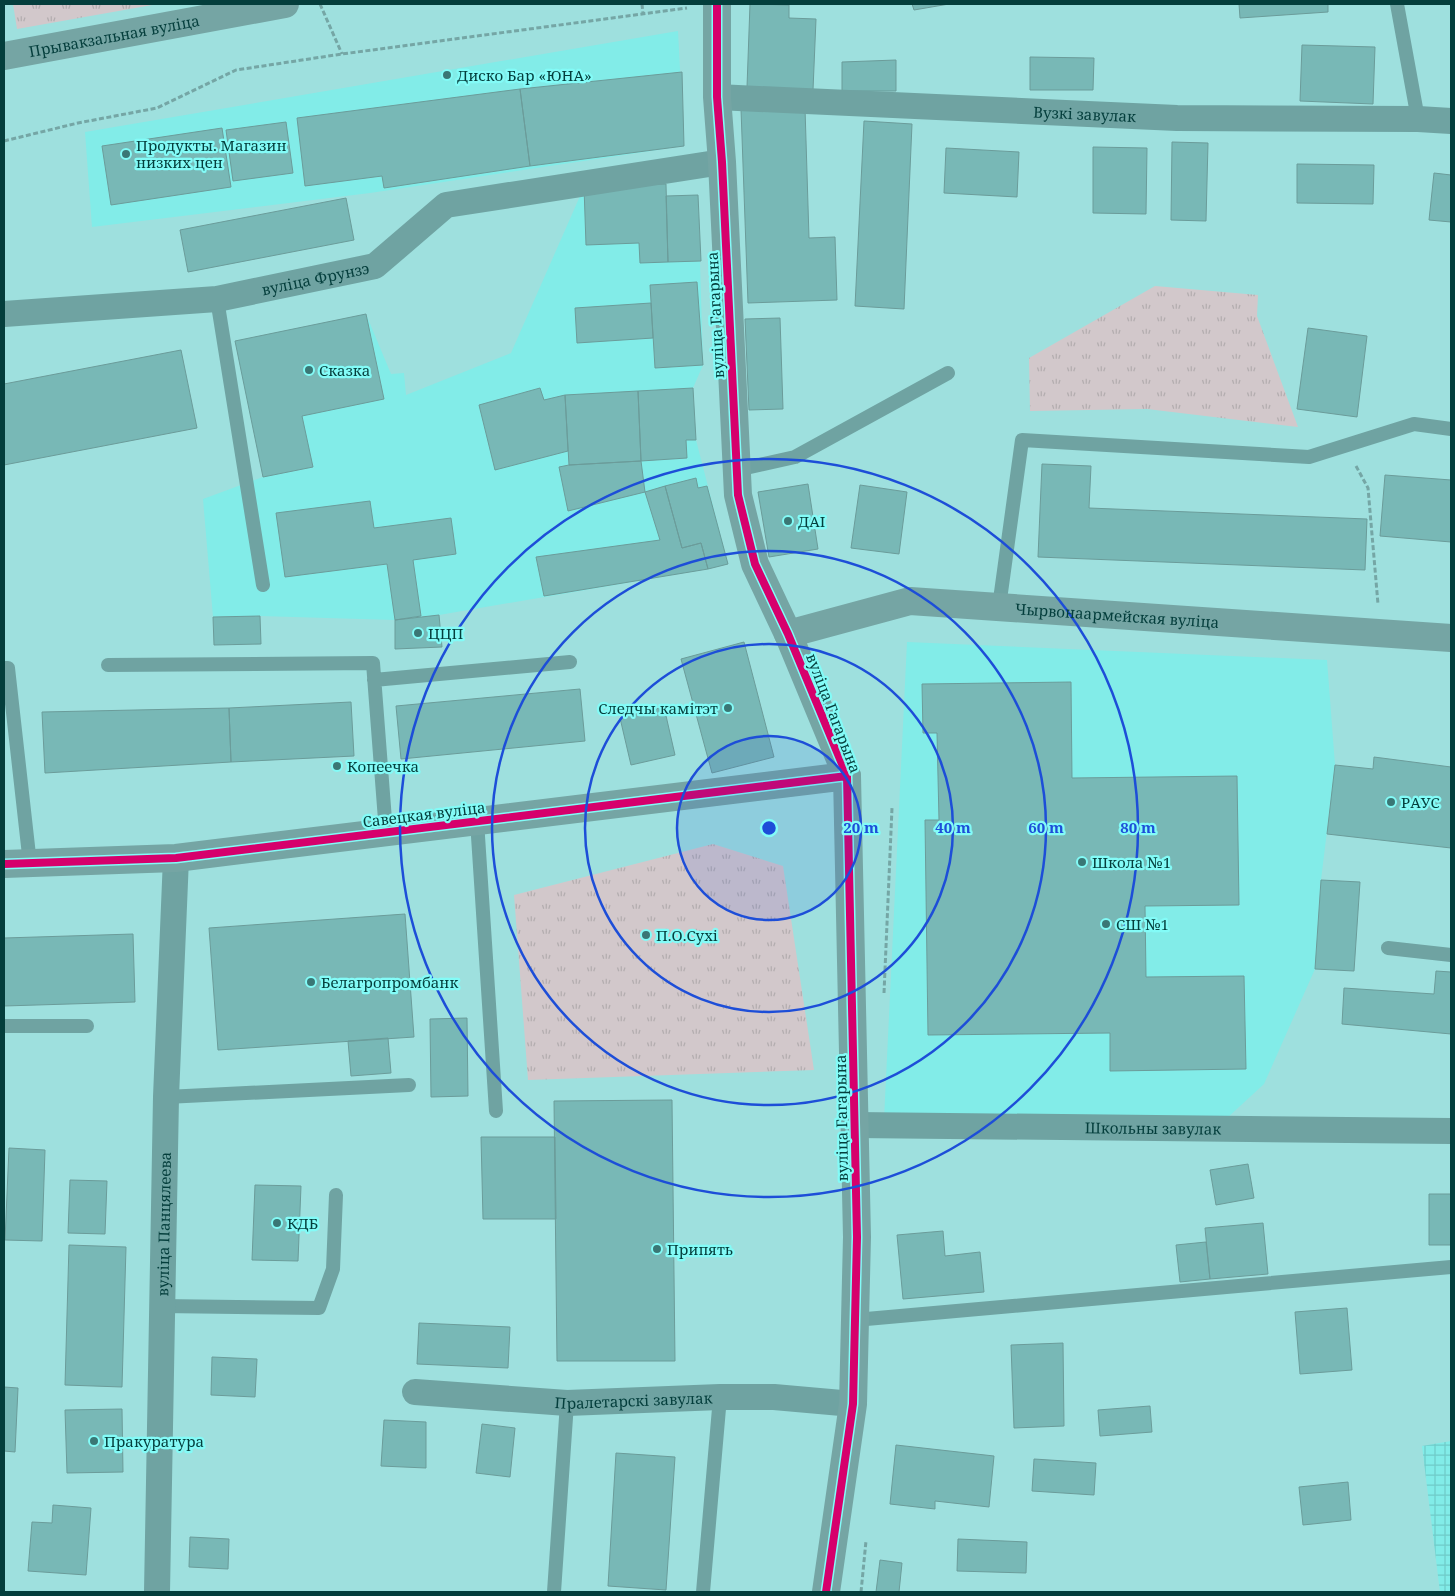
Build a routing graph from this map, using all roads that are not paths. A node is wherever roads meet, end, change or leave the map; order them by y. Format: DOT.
graph roads {
  1 [pos="281,4"];
  2 [pos="717,4"];
  3 [pos="1396,4"];
  4 [pos="4,56"];
  5 [pos="717,97"];
  6 [pos="1418,119"];
  7 [pos="1451,121"];
  8 [pos="722,162"];
  9 [pos="217,299"];
  10 [pos="4,314"];
  11 [pos="948,373"];
  12 [pos="1451,429"];
  13 [pos="736,470"];
  14 [pos="263,585"];
  15 [pos="999,606"];
  16 [pos="788,634"];
  17 [pos="1451,638"];
  18 [pos="570,662"];
  19 [pos="108,665"];
  20 [pos="4,668"];
  21 [pos="374,680"];
  22 [pos="846,776"];
  23 [pos="477,822"];
  24 [pos="386,833"];
  25 [pos="176,858"];
  26 [pos="17,864"];
  27 [pos="1388,948"];
  28 [pos="1451,954"];
  29 [pos="4,1026"];
  30 [pos="87,1026"];
  31 [pos="409,1085"];
  32 [pos="166,1097"];
  33 [pos="496,1111"];
  34 [pos="855,1125"];
  35 [pos="1451,1131"];
  36 [pos="336,1195"];
  37 [pos="1451,1266"];
  38 [pos="162,1306"];
  39 [pos="855,1320"];
  40 [pos="415,1392"];
  41 [pos="720,1397"];
  42 [pos="567,1403"];
  43 [pos="853,1404"];
  44 [pos="157,1592"];
  45 [pos="554,1592"];
  46 [pos="703,1592"];
  47 [pos="826,1592"];
  1 -- 4 [label="street, Прывакзальная вуліца"];
  2 -- 5 [label="street, вуліца Гагарына"];
  3 -- 6 [label="lane"];
  5 -- 6 [label="street, Вузкі завулак"];
  5 -- 8 [label="street, вуліца Гагарына"];
  6 -- 7 [label="street, Вузкі завулак"];
  8 -- 9 [label="street, вуліца Фрунзэ"];
  8 -- 13 [label="street, вуліца Гагарына"];
  9 -- 10 [label="street, вуліца Фрунзэ"];
  9 -- 14 [label="lane"];
  11 -- 13 [label="lane"];
  12 -- 15 [label="lane"];
  13 -- 16 [label="street, вуліца Гагарына"];
  15 -- 16 [label="street, Чырвонаармейская вуліца"];
  15 -- 17 [label="street, Чырвонаармейская вуліца"];
  16 -- 22 [label="street, вуліца Гагарына"];
  18 -- 21 [label="lane"];
  19 -- 21 [label="lane"];
  20 -- 26 [label="lane"];
  21 -- 24 [label="lane"];
  22 -- 23 [label="street, Савецкая вуліца"];
  22 -- 34 [label="street, вуліца Гагарына"];
  23 -- 24 [label="street, Савецкая вуліца"];
  23 -- 33 [label="lane"];
  24 -- 25 [label="street, Савецкая вуліца"];
  25 -- 26 [label="street, Савецкая вуліца"];
  25 -- 32 [label="street, вуліца Панцялеева"];
  27 -- 28 [label="lane"];
  29 -- 30 [label="lane"];
  31 -- 32 [label="lane"];
  32 -- 38 [label="street, вуліца Панцялеева"];
  34 -- 35 [label="street, Школьны завулак"];
  34 -- 39 [label="street, вуліца Гагарына"];
  36 -- 38 [label="lane"];
  37 -- 39 [label="lane"];
  38 -- 44 [label="street, вуліца Панцялеева"];
  39 -- 43 [label="street, вуліца Гагарына"];
  40 -- 42 [label="street, Пралетарскі завулак"];
  41 -- 42 [label="street, Пралетарскі завулак"];
  41 -- 43 [label="street, Пралетарскі завулак"];
  41 -- 46 [label="lane"];
  42 -- 45 [label="lane"];
  43 -- 47 [label="street, вуліца Гагарына"];
}
